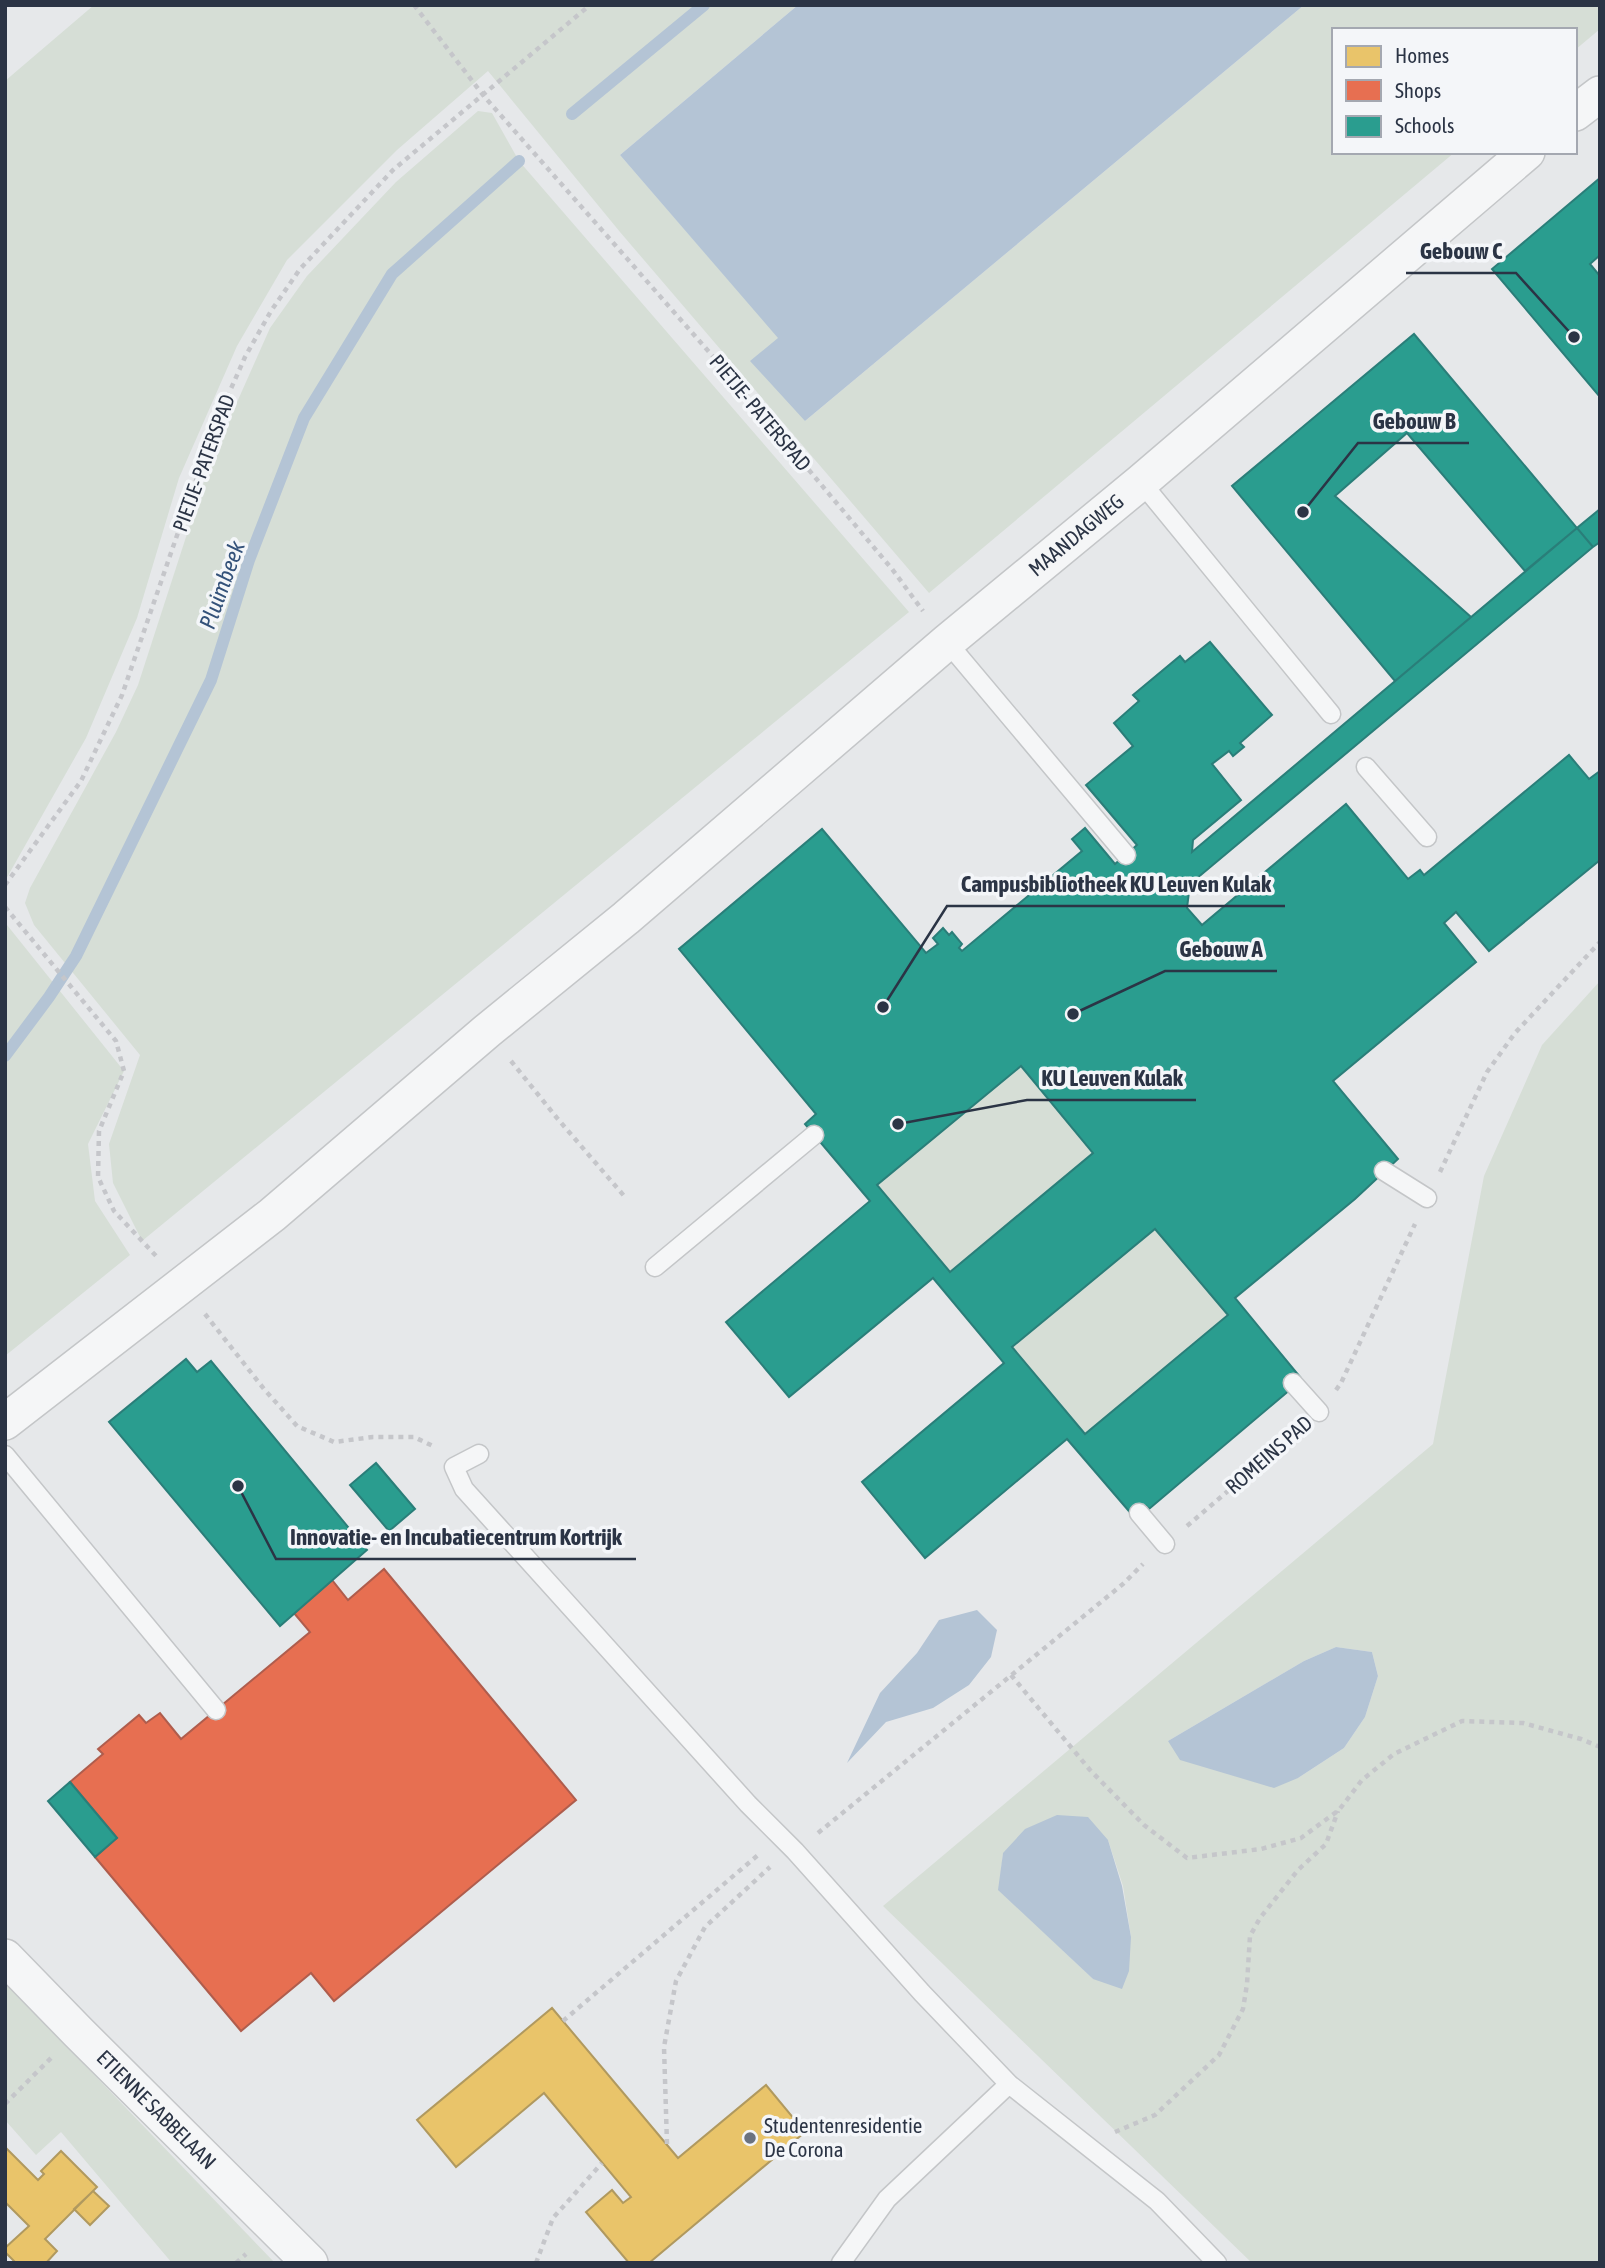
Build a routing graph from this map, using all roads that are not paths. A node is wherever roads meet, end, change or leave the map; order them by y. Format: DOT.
graph roads {
  1 [pos="1600,94"];
  2 [pos="1577,111"];
  3 [pos="1525,154"];
  4 [pos="1141,482"];
  5 [pos="947,642"];
  6 [pos="1331,715"];
  7 [pos="1366,767"];
  8 [pos="1427,837"];
  9 [pos="1126,855"];
  10 [pos="814,1135"];
  11 [pos="1384,1171"];
  12 [pos="1427,1198"];
  13 [pos="655,1267"];
  14 [pos="1293,1382"];
  15 [pos="1320,1412"];
  16 [pos="5,1422"];
  17 [pos="479,1454"];
  18 [pos="5,1455"];
  19 [pos="1139,1513"];
  20 [pos="1165,1544"];
  21 [pos="216,1710"];
  22 [pos="5,1957"];
  23 [pos="1009,2084"];
  24 [pos="310,2263"];
  25 [pos="841,2263"];
  26 [pos="1217,2263"];
  1 -- 2 [label="street"];
  3 -- 4 [label="street, MAANDAGWEG"];
  4 -- 5 [label="street, MAANDAGWEG"];
  4 -- 6 [label="lane"];
  5 -- 9 [label="lane"];
  5 -- 16 [label="street, MAANDAGWEG"];
  7 -- 8 [label="lane"];
  10 -- 13 [label="lane"];
  11 -- 12 [label="lane"];
  14 -- 15 [label="lane"];
  17 -- 23 [label="lane"];
  18 -- 21 [label="lane"];
  19 -- 20 [label="lane"];
  22 -- 24 [label="street, ETIENNE SABBELAAN"];
  23 -- 25 [label="lane"];
  23 -- 26 [label="lane"];
}
